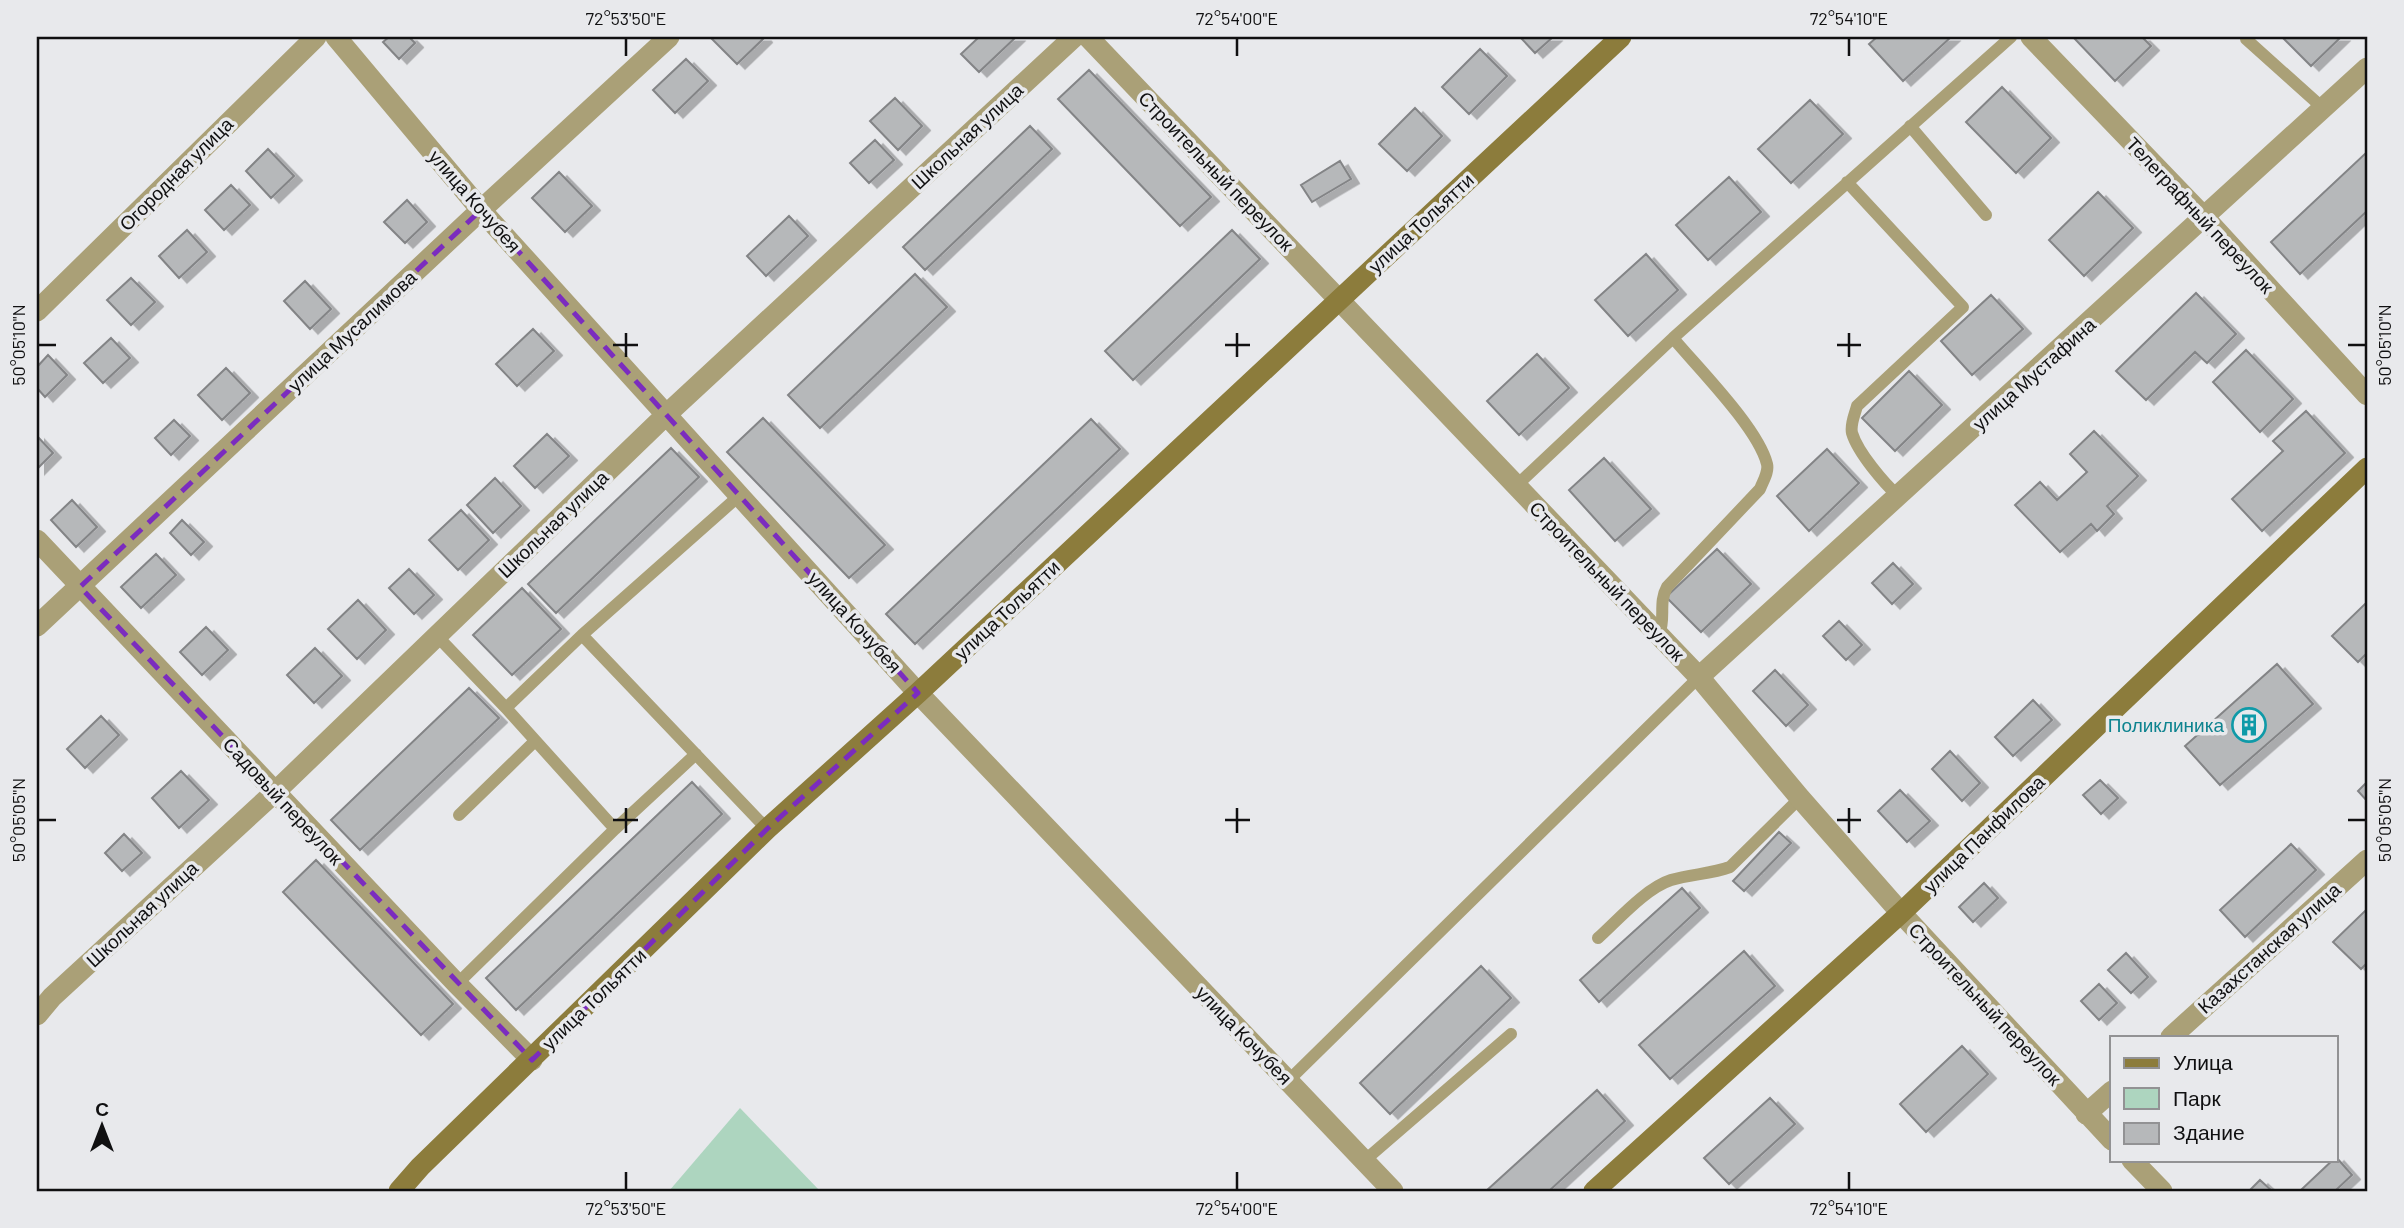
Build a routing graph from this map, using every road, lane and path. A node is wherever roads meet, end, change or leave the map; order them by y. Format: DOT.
graph roads {
  1 [pos="316,37"];
  2 [pos="335,37"];
  3 [pos="669,37"];
  4 [pos="1074,37"];
  5 [pos="1088,37"];
  6 [pos="1621,37"];
  7 [pos="2011,37"];
  8 [pos="2031,37"];
  9 [pos="2246,39"];
  10 [pos="2367,68"];
  11 [pos="2324,108"];
  12 [pos="1910,126"];
  13 [pos="1847,183"];
  14 [pos="481,210"];
  15 [pos="1986,215"];
  16 [pos="2205,218"];
  17 [pos="1338,300"];
  18 [pos="37,311"];
  19 [pos="1673,338"];
  20 [pos="2367,395"];
  21 [pos="667,414"];
  22 [pos="2367,468"];
  23 [pos="1516,486"];
  24 [pos="740,495"];
  25 [pos="1899,497"];
  26 [pos="37,540"];
  27 [pos="80,587"];
  28 [pos="37,626"];
  29 [pos="582,635"];
  30 [pos="1659,635"];
  31 [pos="437,636"];
  32 [pos="1699,677"];
  33 [pos="918,693"];
  34 [pos="506,708"];
  35 [pos="535,741"];
  36 [pos="696,754"];
  37 [pos="275,792"];
  38 [pos="1800,798"];
  39 [pos="459,815"];
  40 [pos="615,829"];
  41 [pos="767,829"];
  42 [pos="2367,860"];
  43 [pos="1901,913"];
  44 [pos="1598,938"];
  45 [pos="457,984"];
  46 [pos="37,1015"];
  47 [pos="1511,1034"];
  48 [pos="2172,1036"];
  49 [pos="532,1060"];
  50 [pos="1288,1081"];
  51 [pos="2110,1093"];
  52 [pos="2086,1114"];
  53 [pos="2110,1138"];
  54 [pos="1364,1161"];
  55 [pos="2134,1162"];
  56 [pos="399,1191"];
  57 [pos="1393,1191"];
  58 [pos="1594,1191"];
  59 [pos="2162,1191"];
  1 -- 18 [label="street, Огородная улица"];
  2 -- 14 [label="street, улица Кочубея"];
  3 -- 14 [label="street, улица Мусалимова"];
  4 -- 21 [label="street, Школьная улица"];
  5 -- 17 [label="street, Строительный переулок"];
  6 -- 17 [label="street, улица Тольятти"];
  7 -- 12 [label="lane"];
  8 -- 16 [label="street, Телеграфный переулок"];
  9 -- 11 [label="lane"];
  10 -- 11 [label="street, улица Мустафина"];
  11 -- 16 [label="street, улица Мустафина"];
  12 -- 13 [label="lane"];
  12 -- 15 [label="lane"];
  13 -- 19 [label="lane"];
  13 -- 25 [label="lane"];
  14 -- 21 [label="street, улица Кочубея"];
  14 -- 27 [label="street, улица Мусалимова"];
  16 -- 20 [label="street, Телеграфный переулок"];
  16 -- 25 [label="street, улица Мустафина"];
  17 -- 23 [label="street, Строительный переулок"];
  17 -- 33 [label="street, улица Тольятти"];
  19 -- 23 [label="lane"];
  19 -- 30 [label="lane"];
  21 -- 24 [label="street, улица Кочубея"];
  21 -- 31 [label="street, Школьная улица"];
  22 -- 43 [label="street, улица Панфилова"];
  23 -- 30 [label="street, Строительный переулок"];
  24 -- 29 [label="lane"];
  24 -- 33 [label="street, улица Кочубея"];
  25 -- 32 [label="street, улица Мустафина"];
  26 -- 27 [label="street, Садовый переулок"];
  27 -- 28 [label="street, улица Мусалимова"];
  27 -- 37 [label="street, Садовый переулок"];
  29 -- 34 [label="lane"];
  29 -- 36 [label="lane"];
  30 -- 32 [label="street, Строительный переулок"];
  31 -- 34 [label="lane"];
  31 -- 37 [label="street, Школьная улица"];
  32 -- 38 [label="street, Строительный переулок"];
  32 -- 50 [label="lane"];
  33 -- 41 [label="street, улица Тольятти"];
  33 -- 50 [label="street, улица Кочубея"];
  34 -- 35 [label="lane"];
  35 -- 39 [label="lane"];
  35 -- 40 [label="lane"];
  36 -- 40 [label="lane"];
  36 -- 41 [label="lane"];
  37 -- 45 [label="street, Садовый переулок"];
  37 -- 46 [label="street, Школьная улица"];
  38 -- 43 [label="street, Строительный переулок"];
  38 -- 44 [label="lane"];
  40 -- 45 [label="lane"];
  41 -- 49 [label="street, улица Тольятти"];
  42 -- 48 [label="street, Казахстанская улица"];
  43 -- 52 [label="street, Строительный переулок"];
  43 -- 58 [label="street, улица Панфилова"];
  45 -- 49 [label="street, Садовый переулок"];
  47 -- 54 [label="lane"];
  49 -- 56 [label="street, улица Тольятти"];
  50 -- 54 [label="street, улица Кочубея"];
  51 -- 52 [label="street"];
  52 -- 53 [label="street, Строительный переулок"];
  54 -- 57 [label="street, улица Кочубея"];
  55 -- 59 [label="street"];
}
